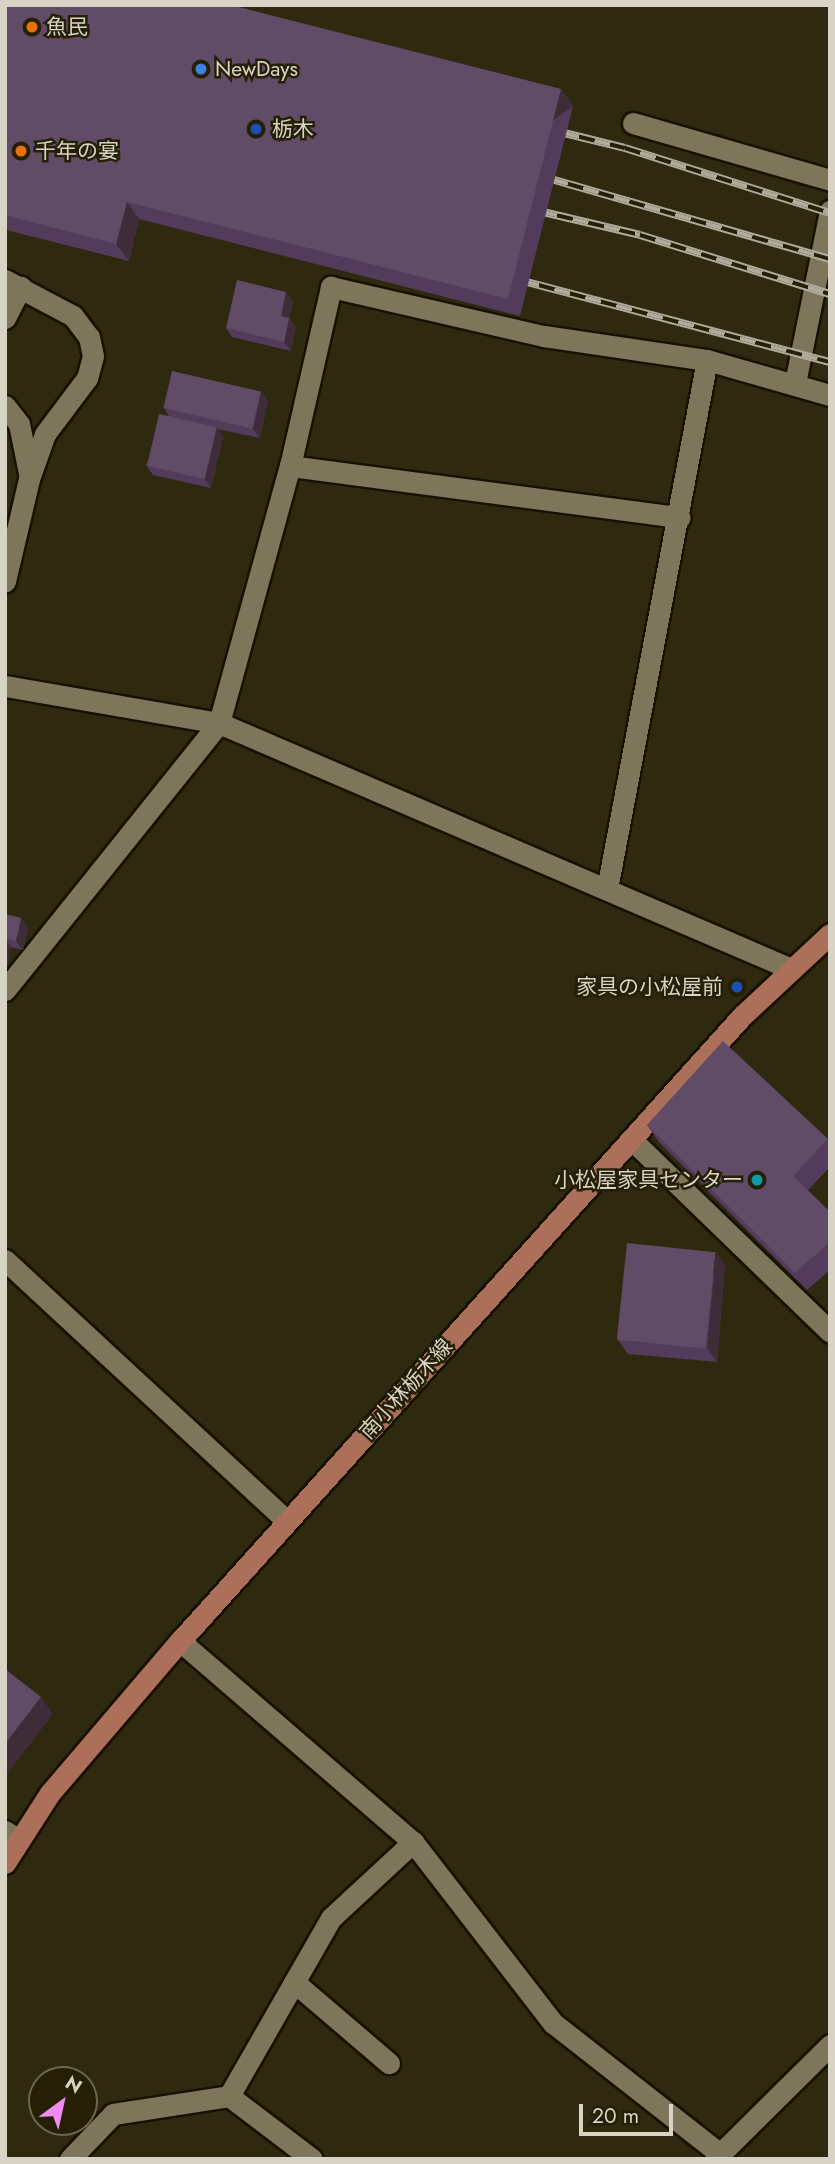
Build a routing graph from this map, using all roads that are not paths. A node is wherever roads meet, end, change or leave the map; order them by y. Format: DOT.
graph roads {
  1 [pos="632,123"];
  2 [pos="830,180"];
  3 [pos="830,211"];
  4 [pos="13,283"];
  5 [pos="5,318"];
  6 [pos="707,360"];
  7 [pos="795,383"];
  8 [pos="830,395"];
  9 [pos="5,406"];
  10 [pos="290,466"];
  11 [pos="29,479"];
  12 [pos="680,517"];
  13 [pos="5,581"];
  14 [pos="5,687"];
  15 [pos="219,723"];
  16 [pos="607,889"];
  17 [pos="830,934"];
  18 [pos="789,968"];
  19 [pos="5,990"];
  20 [pos="631,1139"];
  21 [pos="5,1260"];
  22 [pos="830,1332"];
  23 [pos="287,1521"];
  24 [pos="180,1642"];
  25 [pos="12,1836"];
  26 [pos="413,1842"];
  27 [pos="5,1863"];
  28 [pos="294,1982"];
  29 [pos="830,2045"];
  30 [pos="389,2063"];
  31 [pos="229,2096"];
  32 [pos="718,2157"];
  33 [pos="70,2159"];
  34 [pos="312,2159"];
  1 -- 2 [label="street"];
  3 -- 7 [label="street"];
  4 -- 5 [label="street"];
  4 -- 11 [label="street"];
  6 -- 7 [label="street"];
  6 -- 10 [label="street"];
  6 -- 12 [label="street"];
  7 -- 8 [label="street"];
  9 -- 11 [label="street"];
  10 -- 12 [label="street"];
  10 -- 15 [label="street"];
  11 -- 13 [label="street"];
  12 -- 16 [label="street"];
  14 -- 15 [label="street"];
  15 -- 16 [label="street"];
  15 -- 19 [label="street"];
  16 -- 18 [label="street"];
  17 -- 18 [label="main road, 南小林栃木線"];
  18 -- 20 [label="main road, 南小林栃木線"];
  20 -- 22 [label="street"];
  20 -- 23 [label="main road, 南小林栃木線"];
  21 -- 23 [label="street"];
  23 -- 24 [label="main road, 南小林栃木線"];
  24 -- 25 [label="main road, 南小林栃木線"];
  24 -- 26 [label="street"];
  25 -- 27 [label="main road, 南小林栃木線"];
  26 -- 28 [label="street"];
  26 -- 32 [label="street"];
  28 -- 30 [label="street"];
  28 -- 31 [label="street"];
  29 -- 32 [label="street"];
  31 -- 33 [label="street"];
  31 -- 34 [label="street"];
}
